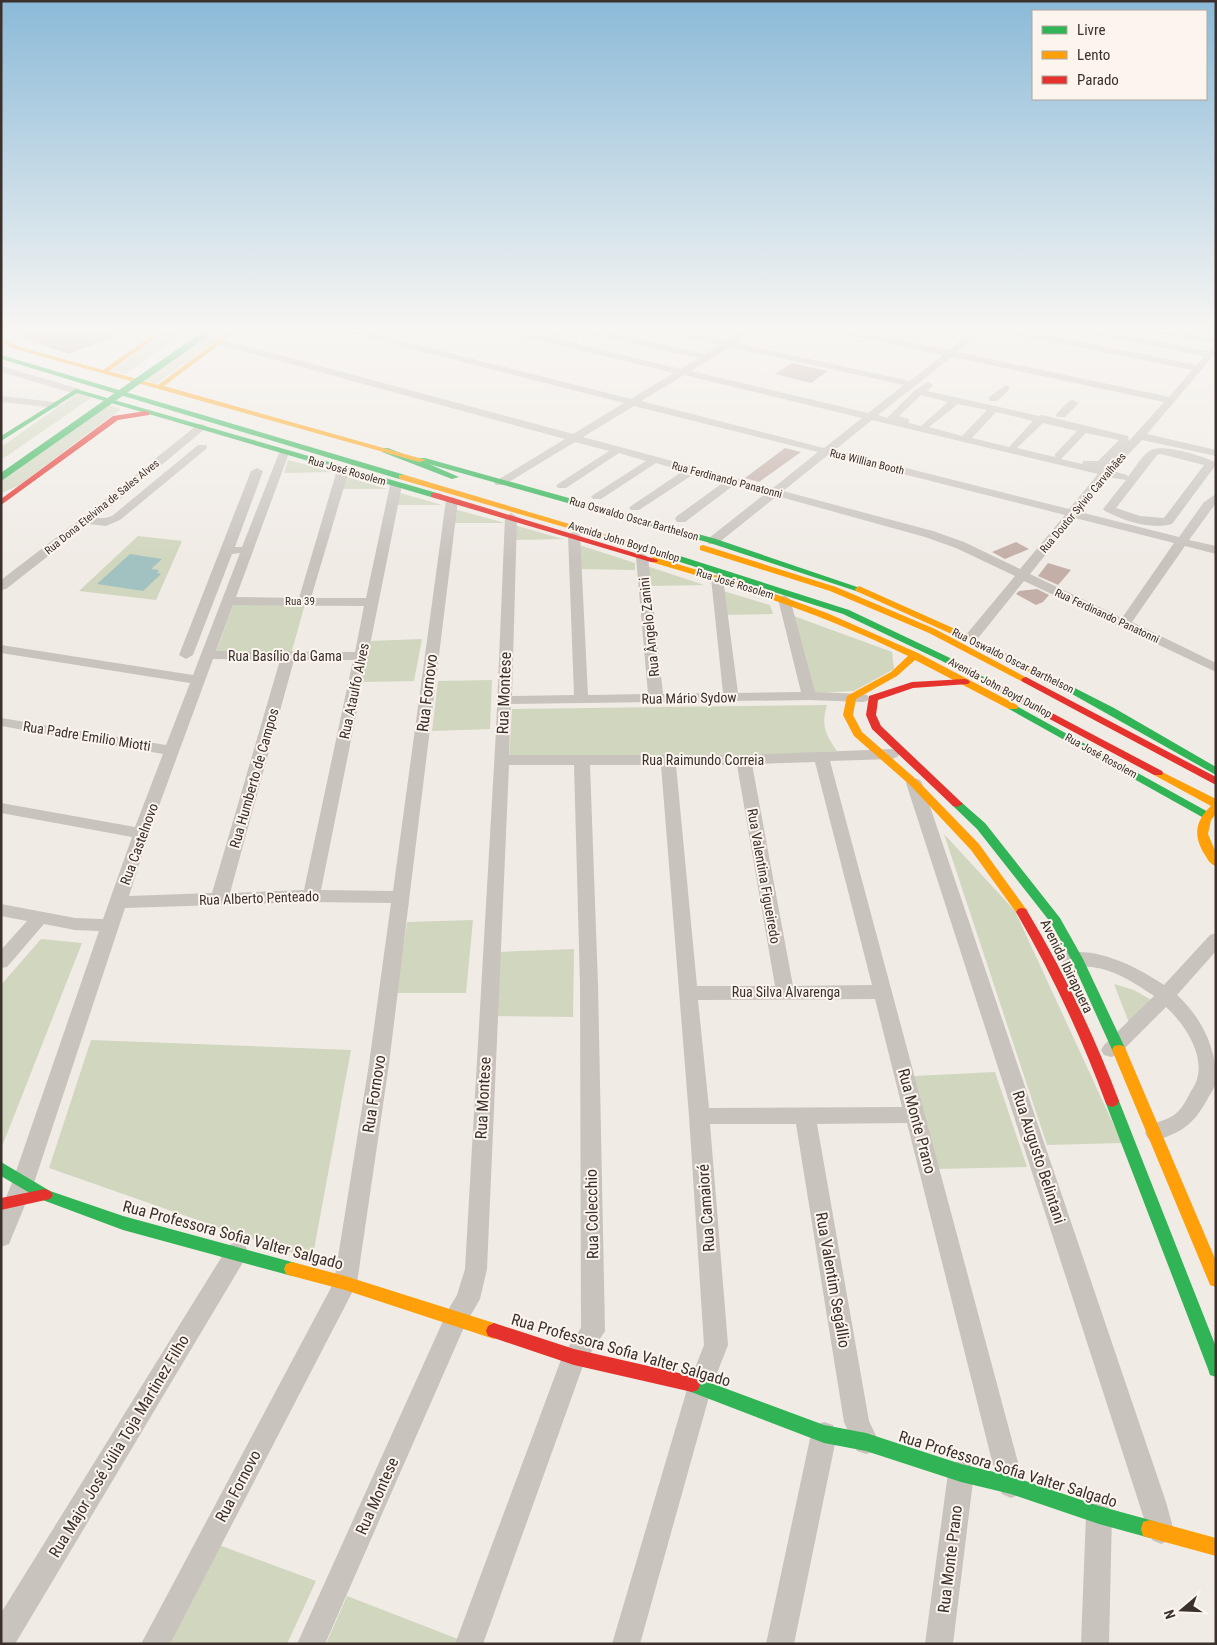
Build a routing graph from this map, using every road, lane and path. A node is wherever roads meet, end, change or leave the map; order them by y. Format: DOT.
graph roads {
  1 [pos="54,406"];
  2 [pos="103,406"];
  3 [pos="132,406"];
  4 [pos="163,406"];
  5 [pos="205,406"];
  6 [pos="226,406"];
  7 [pos="456,406"];
  8 [pos="625,406"];
  9 [pos="646,406"];
  10 [pos="829,406"];
  11 [pos="885,406"];
  12 [pos="904,406"];
  13 [pos="949,406"];
  14 [pos="993,406"];
  15 [pos="1000,406"];
  16 [pos="1006,406"];
  17 [pos="1070,406"];
  18 [pos="1166,406"];
  19 [pos="157,413"];
  20 [pos="1062,414"];
  21 [pos="873,416"];
  22 [pos="1042,418"];
  23 [pos="926,425"];
  24 [pos="201,427"];
  25 [pos="1085,428"];
  26 [pos="1127,429"];
  27 [pos="1140,436"];
  28 [pos="3,437"];
  29 [pos="967,437"];
  30 [pos="575,438"];
  31 [pos="202,446"];
  32 [pos="1014,446"];
  33 [pos="385,450"];
  34 [pos="617,450"];
  35 [pos="828,452"];
  36 [pos="284,453"];
  37 [pos="1216,453"];
  38 [pos="1059,456"];
  39 [pos="654,460"];
  40 [pos="343,470"];
  41 [pos="692,470"];
  42 [pos="257,472"];
  43 [pos="1106,472"];
  44 [pos="1,477"];
  45 [pos="1129,478"];
  46 [pos="460,479"];
  47 [pos="732,481"];
  48 [pos="500,483"];
  49 [pos="396,485"];
  50 [pos="562,486"];
  51 [pos="775,492"];
  52 [pos="597,497"];
  53 [pos="1216,498"];
  54 [pos="452,500"];
  55 [pos="1,503"];
  56 [pos="635,508"];
  57 [pos="1073,514"];
  58 [pos="510,517"];
  59 [pos="681,519"];
  60 [pos="86,520"];
  61 [pos="574,535"];
  62 [pos="713,541"];
  63 [pos="1182,541"];
  64 [pos="248,550"];
  65 [pos="1216,550"];
  66 [pos="227,551"];
  67 [pos="642,556"];
  68 [pos="1022,576"];
  69 [pos="718,578"];
  70 [pos="1,586"];
  71 [pos="784,599"];
  72 [pos="230,601"];
  73 [pos="304,601"];
  74 [pos="371,602"];
  75 [pos="1124,624"];
  76 [pos="970,638"];
  77 [pos="1,649"];
  78 [pos="186,655"];
  79 [pos="209,655"];
  80 [pos="915,655"];
  81 [pos="288,656"];
  82 [pos="361,656"];
  83 [pos="1216,668"];
  84 [pos="198,680"];
  85 [pos="969,682"];
  86 [pos="809,696"];
  87 [pos="730,697"];
  88 [pos="656,698"];
  89 [pos="851,698"];
  90 [pos="873,698"];
  91 [pos="504,700"];
  92 [pos="581,700"];
  93 [pos="1,722"];
  94 [pos="174,750"];
  95 [pos="882,754"];
  96 [pos="904,754"];
  97 [pos="822,758"];
  98 [pos="502,760"];
  99 [pos="582,760"];
  100 [pos="668,760"];
  101 [pos="744,760"];
  102 [pos="1216,772"];
  103 [pos="1216,782"];
  104 [pos="914,783"];
  105 [pos="1216,805"];
  106 [pos="1,808"];
  107 [pos="1206,815"];
  108 [pos="141,834"];
  109 [pos="1216,862"];
  110 [pos="311,896"];
  111 [pos="401,897"];
  112 [pos="219,900"];
  113 [pos="118,902"];
  114 [pos="1,910"];
  115 [pos="40,918"];
  116 [pos="109,925"];
  117 [pos="1215,943"];
  118 [pos="1077,958"];
  119 [pos="1050,960"];
  120 [pos="1,962"];
  121 [pos="785,992"];
  122 [pos="884,992"];
  123 [pos="687,993"];
  124 [pos="1166,996"];
  125 [pos="1116,1043"];
  126 [pos="1098,1064"];
  127 [pos="1212,1081"];
  128 [pos="916,1115"];
  129 [pos="699,1116"];
  130 [pos="805,1116"];
  131 [pos="1156,1133"];
  132 [pos="1,1168"];
  133 [pos="45,1195"];
  134 [pos="13,1196"];
  135 [pos="1,1237"];
  136 [pos="236,1252"];
  137 [pos="1216,1280"];
  138 [pos="345,1283"];
  139 [pos="456,1318"];
  140 [pos="574,1356"];
  141 [pos="1216,1369"];
  142 [pos="700,1386"];
  143 [pos="824,1434"];
  144 [pos="866,1442"];
  145 [pos="960,1473"];
  146 [pos="1011,1486"];
  147 [pos="1099,1515"];
  148 [pos="1161,1531"];
  149 [pos="1216,1547"];
  150 [pos="1,1640"];
  151 [pos="155,1644"];
  152 [pos="311,1644"];
  153 [pos="469,1644"];
  154 [pos="626,1644"];
  155 [pos="780,1644"];
  156 [pos="939,1644"];
  157 [pos="1094,1644"];
  1 -- 28 [label="main road"];
  2 -- 44 [label="main road, bridge"];
  3 -- 19 [label="main road, Rua José Rosolem"];
  4 -- 105 [label="main road, Avenida John Boyd Dunlop"];
  5 -- 46 [label="main road, Avenida John Boyd Dunlop"];
  6 -- 33 [label="main road, Rua Oswaldo Oscar Barthelson"];
  7 -- 30 [label="street, Rua Ferdinando Panatonni"];
  8 -- 30 [label="street"];
  9 -- 35 [label="street, Rua Willian Booth"];
  10 -- 21 [label="street"];
  11 -- 21 [label="street"];
  12 -- 23 [label="street"];
  13 -- 23 [label="street"];
  14 -- 29 [label="street"];
  15 -- 22 [label="street"];
  16 -- 20 [label="street"];
  17 -- 20 [label="street"];
  18 -- 27 [label="street, Rua Doutor Sylvio Carvalhães"];
  19 -- 24 [label="main road, Rua José Rosolem"];
  19 -- 55 [label="main road"];
  20 -- 26 [label="street"];
  21 -- 29 [label="street"];
  21 -- 35 [label="street"];
  22 -- 25 [label="street"];
  22 -- 32 [label="street"];
  23 -- 29 [label="street"];
  24 -- 36 [label="main road, Rua José Rosolem"];
  24 -- 60 [label="street, Rua Dona Etelvina de Sales Alves"];
  25 -- 38 [label="street"];
  25 -- 38 [label="street"];
  27 -- 37 [label="street"];
  27 -- 43 [label="street, Rua Doutor Sylvio Carvalhães"];
  29 -- 32 [label="street"];
  29 -- 43 [label="street"];
  30 -- 34 [label="street, Rua Ferdinando Panatonni"];
  30 -- 48 [label="street"];
  31 -- 60 [label="street"];
  32 -- 38 [label="street"];
  33 -- 46 [label="main road"];
  33 -- 48 [label="main road, Rua Oswaldo Oscar Barthelson"];
  34 -- 39 [label="street, Rua Ferdinando Panatonni"];
  34 -- 50 [label="street"];
  35 -- 51 [label="street"];
  35 -- 57 [label="street, Rua Willian Booth"];
  36 -- 40 [label="main road, Rua José Rosolem"];
  36 -- 64 [label="street, Rua Castelnovo"];
  39 -- 41 [label="street, Rua Ferdinando Panatonni"];
  39 -- 52 [label="street"];
  40 -- 49 [label="main road, Rua José Rosolem"];
  40 -- 73 [label="street"];
  41 -- 47 [label="street, Rua Ferdinando Panatonni"];
  41 -- 56 [label="street"];
  42 -- 66 [label="street"];
  43 -- 45 [label="street"];
  43 -- 57 [label="street, Rua Doutor Sylvio Carvalhães"];
  45 -- 45 [label="street"];
  46 -- 103 [label="main road, Avenida John Boyd Dunlop"];
  47 -- 51 [label="street, Rua Ferdinando Panatonni"];
  47 -- 59 [label="street"];
  48 -- 62 [label="main road, Rua Oswaldo Oscar Barthelson"];
  49 -- 54 [label="main road, Rua José Rosolem"];
  49 -- 74 [label="street, Rua Ataulfo Alves"];
  51 -- 62 [label="street"];
  51 -- 68 [label="street, Rua Ferdinando Panatonni"];
  53 -- 63 [label="street"];
  54 -- 58 [label="main road, Rua José Rosolem"];
  54 -- 111 [label="street, Rua Fornovo"];
  57 -- 63 [label="street, Rua Willian Booth"];
  57 -- 68 [label="street, Rua Doutor Sylvio Carvalhães"];
  58 -- 61 [label="main road, Rua José Rosolem"];
  58 -- 91 [label="street, Rua Montese"];
  60 -- 70 [label="street, Rua Dona Etelvina de Sales Alves"];
  61 -- 67 [label="main road, Rua José Rosolem"];
  61 -- 92 [label="street"];
  62 -- 76 [label="main road, Rua Oswaldo Oscar Barthelson"];
  63 -- 65 [label="street, Rua Willian Booth"];
  63 -- 75 [label="street"];
  64 -- 66 [label="street"];
  64 -- 72 [label="street, Rua Castelnovo"];
  66 -- 78 [label="street"];
  67 -- 69 [label="main road, Rua José Rosolem"];
  67 -- 88 [label="street, Rua Ângelo Zanini"];
  68 -- 75 [label="street, Rua Ferdinando Panatonni"];
  68 -- 76 [label="street, Rua Doutor Sylvio Carvalhães"];
  69 -- 71 [label="main road, Rua José Rosolem"];
  69 -- 87 [label="street"];
  71 -- 80 [label="main road, Rua José Rosolem"];
  71 -- 86 [label="street"];
  72 -- 73 [label="street, Rua 39"];
  72 -- 79 [label="street, Rua Castelnovo"];
  73 -- 74 [label="street, Rua 39"];
  74 -- 82 [label="street, Rua Ataulfo Alves"];
  75 -- 83 [label="street, Rua Ferdinando Panatonni"];
  76 -- 102 [label="main road, Rua Oswaldo Oscar Barthelson"];
  77 -- 84 [label="street"];
  79 -- 81 [label="street, Rua Basílio da Gama"];
  79 -- 84 [label="street, Rua Castelnovo"];
  80 -- 85 [label="main road, Rua José Rosolem"];
  80 -- 89 [label="main road"];
  81 -- 82 [label="street, Rua Basílio da Gama"];
  81 -- 112 [label="street, Rua Humberto de Campos"];
  82 -- 110 [label="street, Rua Ataulfo Alves"];
  84 -- 94 [label="street, Rua Castelnovo"];
  85 -- 90 [label="main road"];
  85 -- 107 [label="main road, Rua José Rosolem"];
  86 -- 87 [label="street, Rua Mário Sydow"];
  86 -- 89 [label="street, Rua Mário Sydow"];
  87 -- 88 [label="street, Rua Mário Sydow"];
  88 -- 92 [label="street, Rua Mário Sydow"];
  89 -- 90 [label="street, Rua Mário Sydow"];
  89 -- 95 [label="main road, Avenida Ibirapuera"];
  90 -- 96 [label="main road, Avenida Ibirapuera"];
  91 -- 92 [label="street, Rua Mário Sydow"];
  91 -- 98 [label="street, Rua Montese"];
  93 -- 94 [label="street, Rua Padre Emilio Miotti"];
  94 -- 108 [label="street, Rua Castelnovo"];
  95 -- 96 [label="street, Rua Raimundo Correia"];
  95 -- 97 [label="street, Rua Raimundo Correia"];
  95 -- 104 [label="main road, Avenida Ibirapuera"];
  96 -- 118 [label="main road, Avenida Ibirapuera"];
  97 -- 101 [label="street, Rua Raimundo Correia"];
  97 -- 122 [label="street, Rua Monte Prano"];
  98 -- 99 [label="street, Rua Raimundo Correia"];
  98 -- 139 [label="street, Rua Montese"];
  99 -- 100 [label="street, Rua Raimundo Correia"];
  99 -- 140 [label="street, Rua Colecchio"];
  100 -- 101 [label="street, Rua Raimundo Correia"];
  100 -- 123 [label="street, Rua Camaioré"];
  101 -- 121 [label="street, Rua Valentina Figueiredo"];
  104 -- 119 [label="main road, Avenida Ibirapuera"];
  104 -- 148 [label="street, Rua Augusto Belintani"];
  105 -- 107 [label="main road, Avenida John Boyd Dunlop"];
  106 -- 108 [label="street"];
  107 -- 109 [label="main road"];
  108 -- 113 [label="street, Rua Castelnovo"];
  110 -- 111 [label="street, Rua Alberto Penteado"];
  110 -- 112 [label="street, Rua Alberto Penteado"];
  111 -- 138 [label="street, Rua Fornovo"];
  112 -- 113 [label="street, Rua Alberto Penteado"];
  113 -- 116 [label="street, Rua Castelnovo"];
  114 -- 115 [label="street"];
  115 -- 116 [label="street"];
  115 -- 120 [label="street"];
  116 -- 134 [label="street, Rua Castelnovo"];
  117 -- 124 [label="street"];
  118 -- 119 [label="street"];
  118 -- 124 [label="street"];
  118 -- 125 [label="main road, Avenida Ibirapuera"];
  119 -- 126 [label="main road, Avenida Ibirapuera"];
  121 -- 122 [label="street, Rua Silva Alvarenga"];
  121 -- 123 [label="street, Rua Silva Alvarenga"];
  122 -- 128 [label="street, Rua Monte Prano"];
  123 -- 129 [label="street, Rua Camaioré"];
  124 -- 125 [label="street"];
  124 -- 127 [label="street"];
  125 -- 126 [label="street"];
  125 -- 131 [label="main road, Avenida Ibirapuera"];
  126 -- 141 [label="main road, Avenida Ibirapuera"];
  127 -- 131 [label="street"];
  128 -- 130 [label="street"];
  128 -- 146 [label="street, Rua Monte Prano"];
  129 -- 130 [label="street"];
  129 -- 142 [label="street, Rua Camaioré"];
  130 -- 144 [label="street, Rua Valentim Segállio"];
  131 -- 137 [label="main road, Avenida Ibirapuera"];
  132 -- 134 [label="main road, Rua Professora Sofia Valter Salgado"];
  133 -- 134 [label="main road"];
  133 -- 134 [label="main road, Rua Professora Sofia Valter Salgado"];
  133 -- 136 [label="main road, Rua Professora Sofia Valter Salgado"];
  134 -- 135 [label="street, Rua Castelnovo"];
  136 -- 138 [label="main road, Rua Professora Sofia Valter Salgado"];
  136 -- 150 [label="street, Rua Major José Júlia Toja Martinez Filho"];
  138 -- 139 [label="main road, Rua Professora Sofia Valter Salgado"];
  138 -- 151 [label="street, Rua Fornovo"];
  139 -- 140 [label="main road, Rua Professora Sofia Valter Salgado"];
  139 -- 152 [label="street, Rua Montese"];
  140 -- 142 [label="main road, Rua Professora Sofia Valter Salgado"];
  140 -- 153 [label="street, Rua Colecchio"];
  142 -- 143 [label="main road, Rua Professora Sofia Valter Salgado"];
  142 -- 154 [label="street, Rua Camaioré"];
  143 -- 144 [label="main road, Rua Professora Sofia Valter Salgado"];
  143 -- 155 [label="street"];
  144 -- 145 [label="main road, Rua Professora Sofia Valter Salgado"];
  145 -- 146 [label="main road, Rua Professora Sofia Valter Salgado"];
  145 -- 156 [label="street, Rua Monte Prano"];
  146 -- 147 [label="main road, Rua Professora Sofia Valter Salgado"];
  147 -- 148 [label="main road, Rua Professora Sofia Valter Salgado"];
  147 -- 157 [label="street"];
  148 -- 149 [label="main road, Rua Professora Sofia Valter Salgado"];
}
